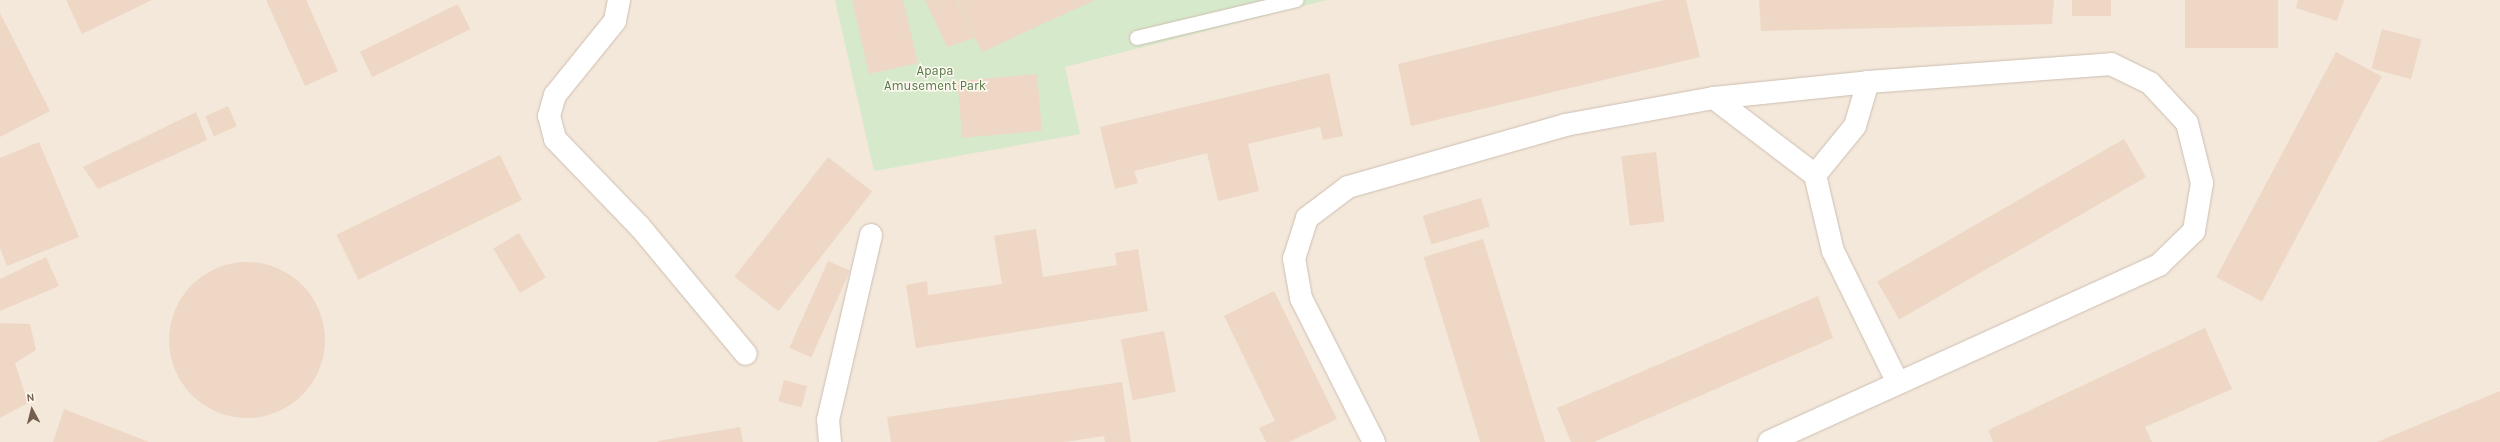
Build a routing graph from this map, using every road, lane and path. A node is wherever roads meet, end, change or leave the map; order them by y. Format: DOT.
graph roads {
  1 [pos="619,0"];
  2 [pos="1297,0"];
  3 [pos="1136,38"];
  4 [pos="1868,82"];
  5 [pos="1714,98"];
  6 [pos="1815,175"];
  7 [pos="871,235"];
  8 [pos="746,354"];
  9 [pos="1898,383"];
  10 [pos="830,442"];
  11 [pos="1374,442"];
  12 [pos="1769,442"];
  1 -- 8 [label="street"];
  2 -- 3 [label="lane"];
  4 -- 5 [label="street"];
  4 -- 6 [label="street"];
  4 -- 9 [label="street"];
  5 -- 6 [label="street"];
  5 -- 11 [label="street"];
  6 -- 9 [label="street"];
  7 -- 10 [label="street"];
  9 -- 12 [label="street"];
}
